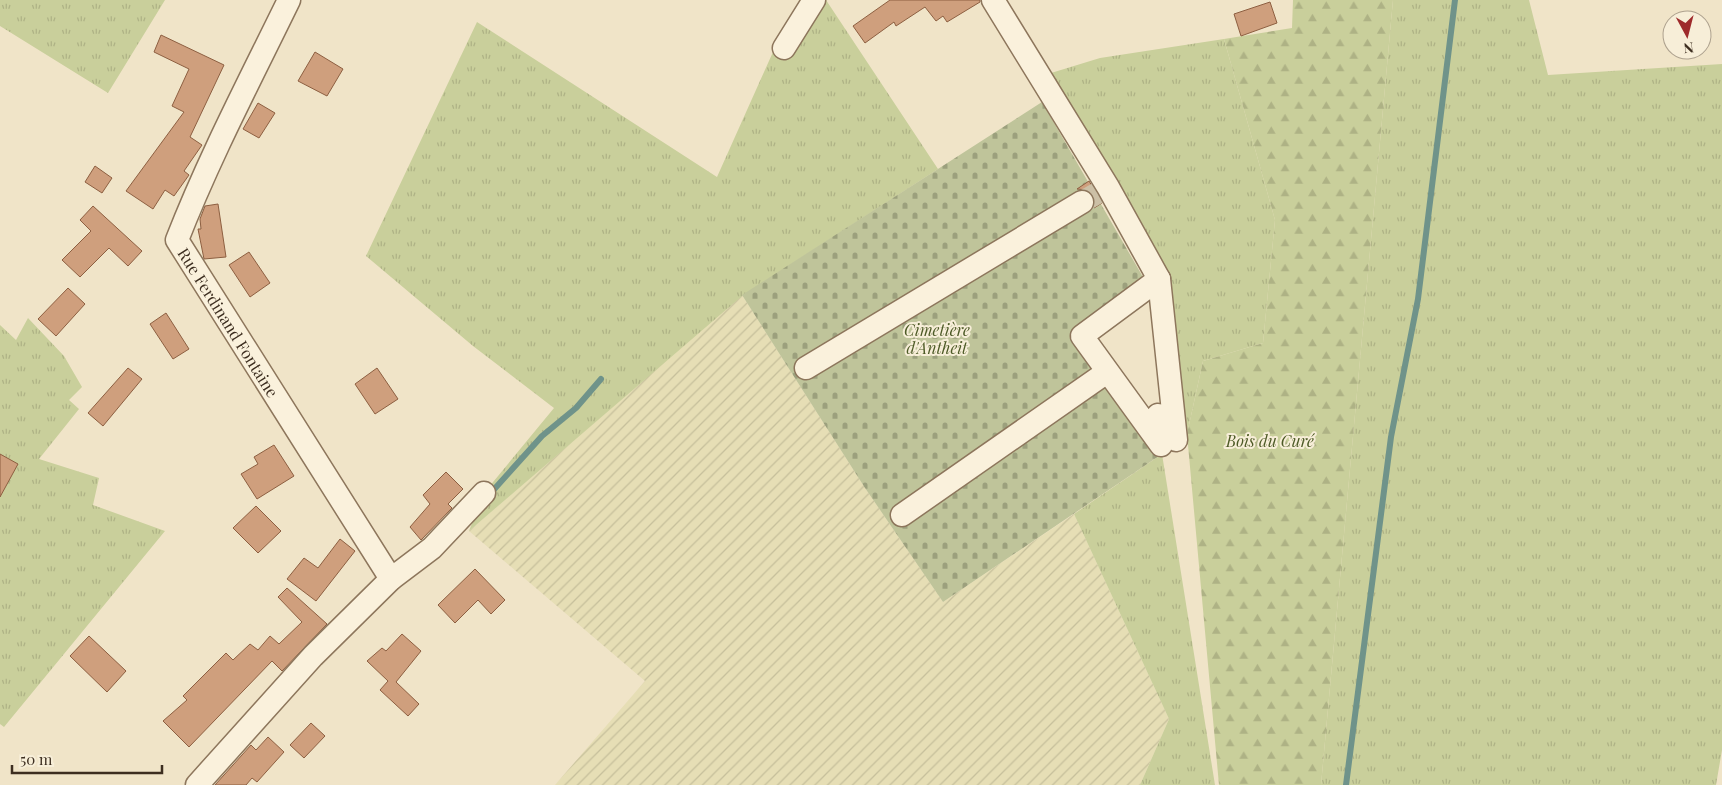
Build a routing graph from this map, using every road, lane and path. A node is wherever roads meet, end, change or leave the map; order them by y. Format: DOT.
graph roads {
  1 [pos="289,0"];
  2 [pos="814,0"];
  3 [pos="994,0"];
  4 [pos="784,48"];
  5 [pos="1082,202"];
  6 [pos="1159,280"];
  7 [pos="1168,362"];
  8 [pos="806,368"];
  9 [pos="1107,372"];
  10 [pos="1176,440"];
  11 [pos="484,493"];
  12 [pos="902,515"];
  13 [pos="391,579"];
  14 [pos="197,785"];
  1 -- 13 [label="street, Rue Ferdinand Fontaine"];
  2 -- 4 [label="street"];
  3 -- 6 [label="street"];
  5 -- 8 [label="street"];
  6 -- 7 [label="street"];
  6 -- 9 [label="street"];
  7 -- 9 [label="street"];
  7 -- 10 [label="street"];
  9 -- 12 [label="street"];
  11 -- 13 [label="street"];
  13 -- 14 [label="street"];
}
